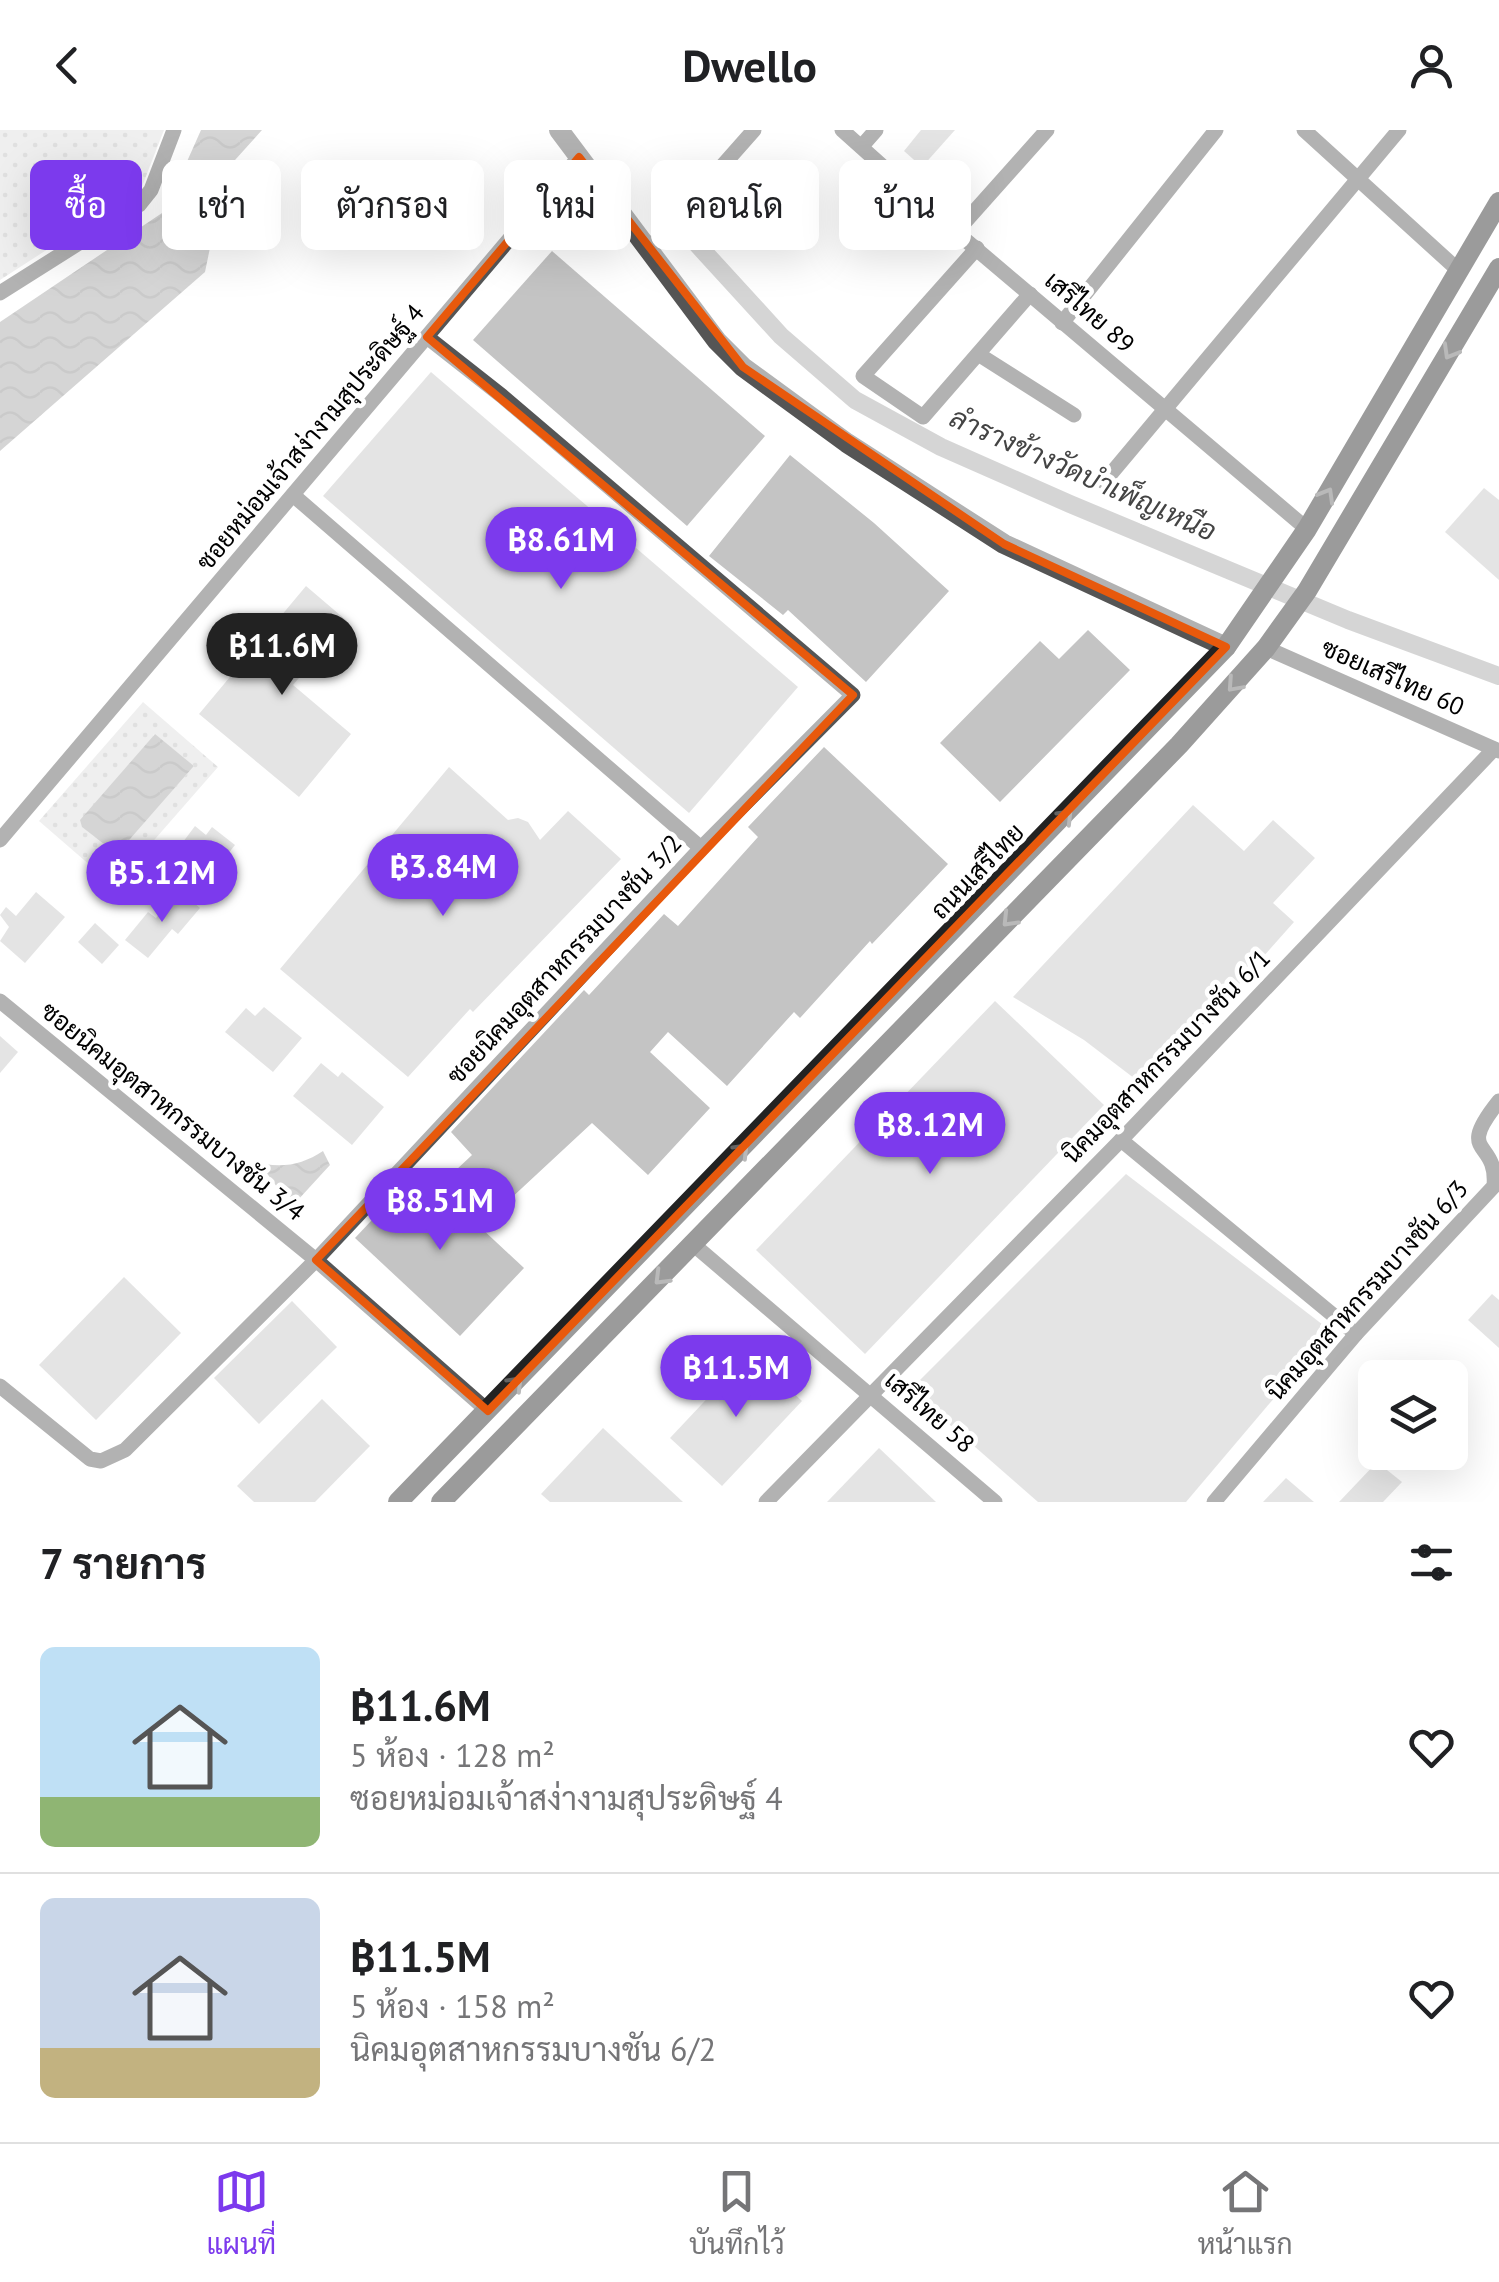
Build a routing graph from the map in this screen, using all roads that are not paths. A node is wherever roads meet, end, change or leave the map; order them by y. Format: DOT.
graph roads {
  1 [pos="174,130"];
  2 [pos="559,130"];
  3 [pos="754,130"];
  4 [pos="842,130"];
  5 [pos="876,130"];
  6 [pos="1047,130"];
  7 [pos="1216,130"];
  8 [pos="1304,130"];
  9 [pos="1398,130"];
  10 [pos="862,146"];
  11 [pos="579,157"];
  12 [pos="877,160"];
  13 [pos="1358,178"];
  14 [pos="1499,202"];
  15 [pos="971,215"];
  16 [pos="971,243"];
  17 [pos="977,248"];
  18 [pos="648,250"];
  19 [pos="1499,268"];
  20 [pos="1458,270"];
  21 [pos="0,293"];
  22 [pos="1030,294"];
  23 [pos="1062,322"];
  24 [pos="428,337"];
  25 [pos="978,354"];
  26 [pos="1164,408"];
  27 [pos="1074,414"];
  28 [pos="1104,482"];
  29 [pos="294,495"];
  30 [pos="1307,529"];
  31 [pos="1226,648"];
  32 [pos="1266,648"];
  33 [pos="1496,750"];
  34 [pos="0,840"];
  35 [pos="702,848"];
  36 [pos="0,1001"];
  37 [pos="1499,1102"];
  38 [pos="1121,1140"];
  39 [pos="694,1245"];
  40 [pos="316,1260"];
  41 [pos="1356,1334"];
  42 [pos="0,1386"];
  43 [pos="872,1395"];
  44 [pos="488,1411"];
  45 [pos="510,1430"];
  46 [pos="398,1502"];
  47 [pos="440,1502"];
  48 [pos="766,1502"];
  49 [pos="996,1502"];
  50 [pos="1214,1502"];
  1 -- 21 [label="street"];
  2 -- 11 [label="street"];
  3 -- 18 [label="street"];
  4 -- 10 [label="street, เสรีไทย 89"];
  5 -- 10 [label="street"];
  6 -- 15 [label="street"];
  7 -- 23 [label="street"];
  8 -- 13 [label="street"];
  9 -- 13 [label="street"];
  10 -- 12 [label="street, เสรีไทย 89"];
  11 -- 18 [label="street"];
  11 -- 24 [label="street, ซอยหม่อมเจ้าสง่างามสุประดิษฐ์ 4"];
  13 -- 20 [label="street"];
  13 -- 26 [label="street"];
  14 -- 20 [label="main road, ถนนเสรีไทย"];
  16 -- 17 [label="street, เสรีไทย 89"];
  17 -- 22 [label="street, เสรีไทย 89"];
  17 -- 25 [label="street"];
  18 -- 31 [label="street"];
  19 -- 32 [label="main road, one-way"];
  30 -- 20 [label="main road, ถนนเสรีไทย, one-way"];
  22 -- 23 [label="street, เสรีไทย 89"];
  22 -- 25 [label="street"];
  23 -- 26 [label="street, เสรีไทย 89"];
  24 -- 29 [label="street, ซอยหม่อมเจ้าสง่างามสุประดิษฐ์ 4"];
  24 -- 35 [label="street, ซอยนิคมอุตสาหกรรมบางชัน 3/2"];
  25 -- 27 [label="street"];
  26 -- 28 [label="street"];
  26 -- 30 [label="street, เสรีไทย 89"];
  29 -- 34 [label="street, ซอยหม่อมเจ้าสง่างามสุประดิษฐ์ 4"];
  29 -- 35 [label="street"];
  30 -- 31 [label="main road, ถนนเสรีไทย"];
  44 -- 31 [label="main road, ถนนเสรีไทย, one-way"];
  32 -- 33 [label="street, ซอยเสรีไทย 60"];
  32 -- 39 [label="main road, one-way"];
  33 -- 38 [label="street, นิคมอุตสาหกรรมบางชัน 6/1"];
  35 -- 40 [label="street, ซอยนิคมอุตสาหกรรมบางชัน 3/2"];
  36 -- 40 [label="street, ซอยนิคมอุตสาหกรรมบางชัน 3/4"];
  37 -- 41 [label="street, นิคมอุตสาหกรรมบางชัน 6/3"];
  38 -- 41 [label="street"];
  38 -- 43 [label="street, นิคมอุตสาหกรรมบางชัน 6/1"];
  39 -- 43 [label="street, เสรีไทย 58"];
  39 -- 45 [label="main road, one-way"];
  40 -- 42 [label="street, ซอยนิคมอุตสาหกรรมบางชัน 3/2"];
  40 -- 44 [label="street, ซอยนิคมอุตสาหกรรมบางชัน 3/4"];
  41 -- 50 [label="street, นิคมอุตสาหกรรมบางชัน 6/3"];
  43 -- 48 [label="street, นิคมอุตสาหกรรมบางชัน 6/1"];
  43 -- 49 [label="street, เสรีไทย 58"];
  44 -- 45 [label="main road"];
  44 -- 46 [label="main road, ถนนเสรีไทย"];
  45 -- 47 [label="main road"];
}
